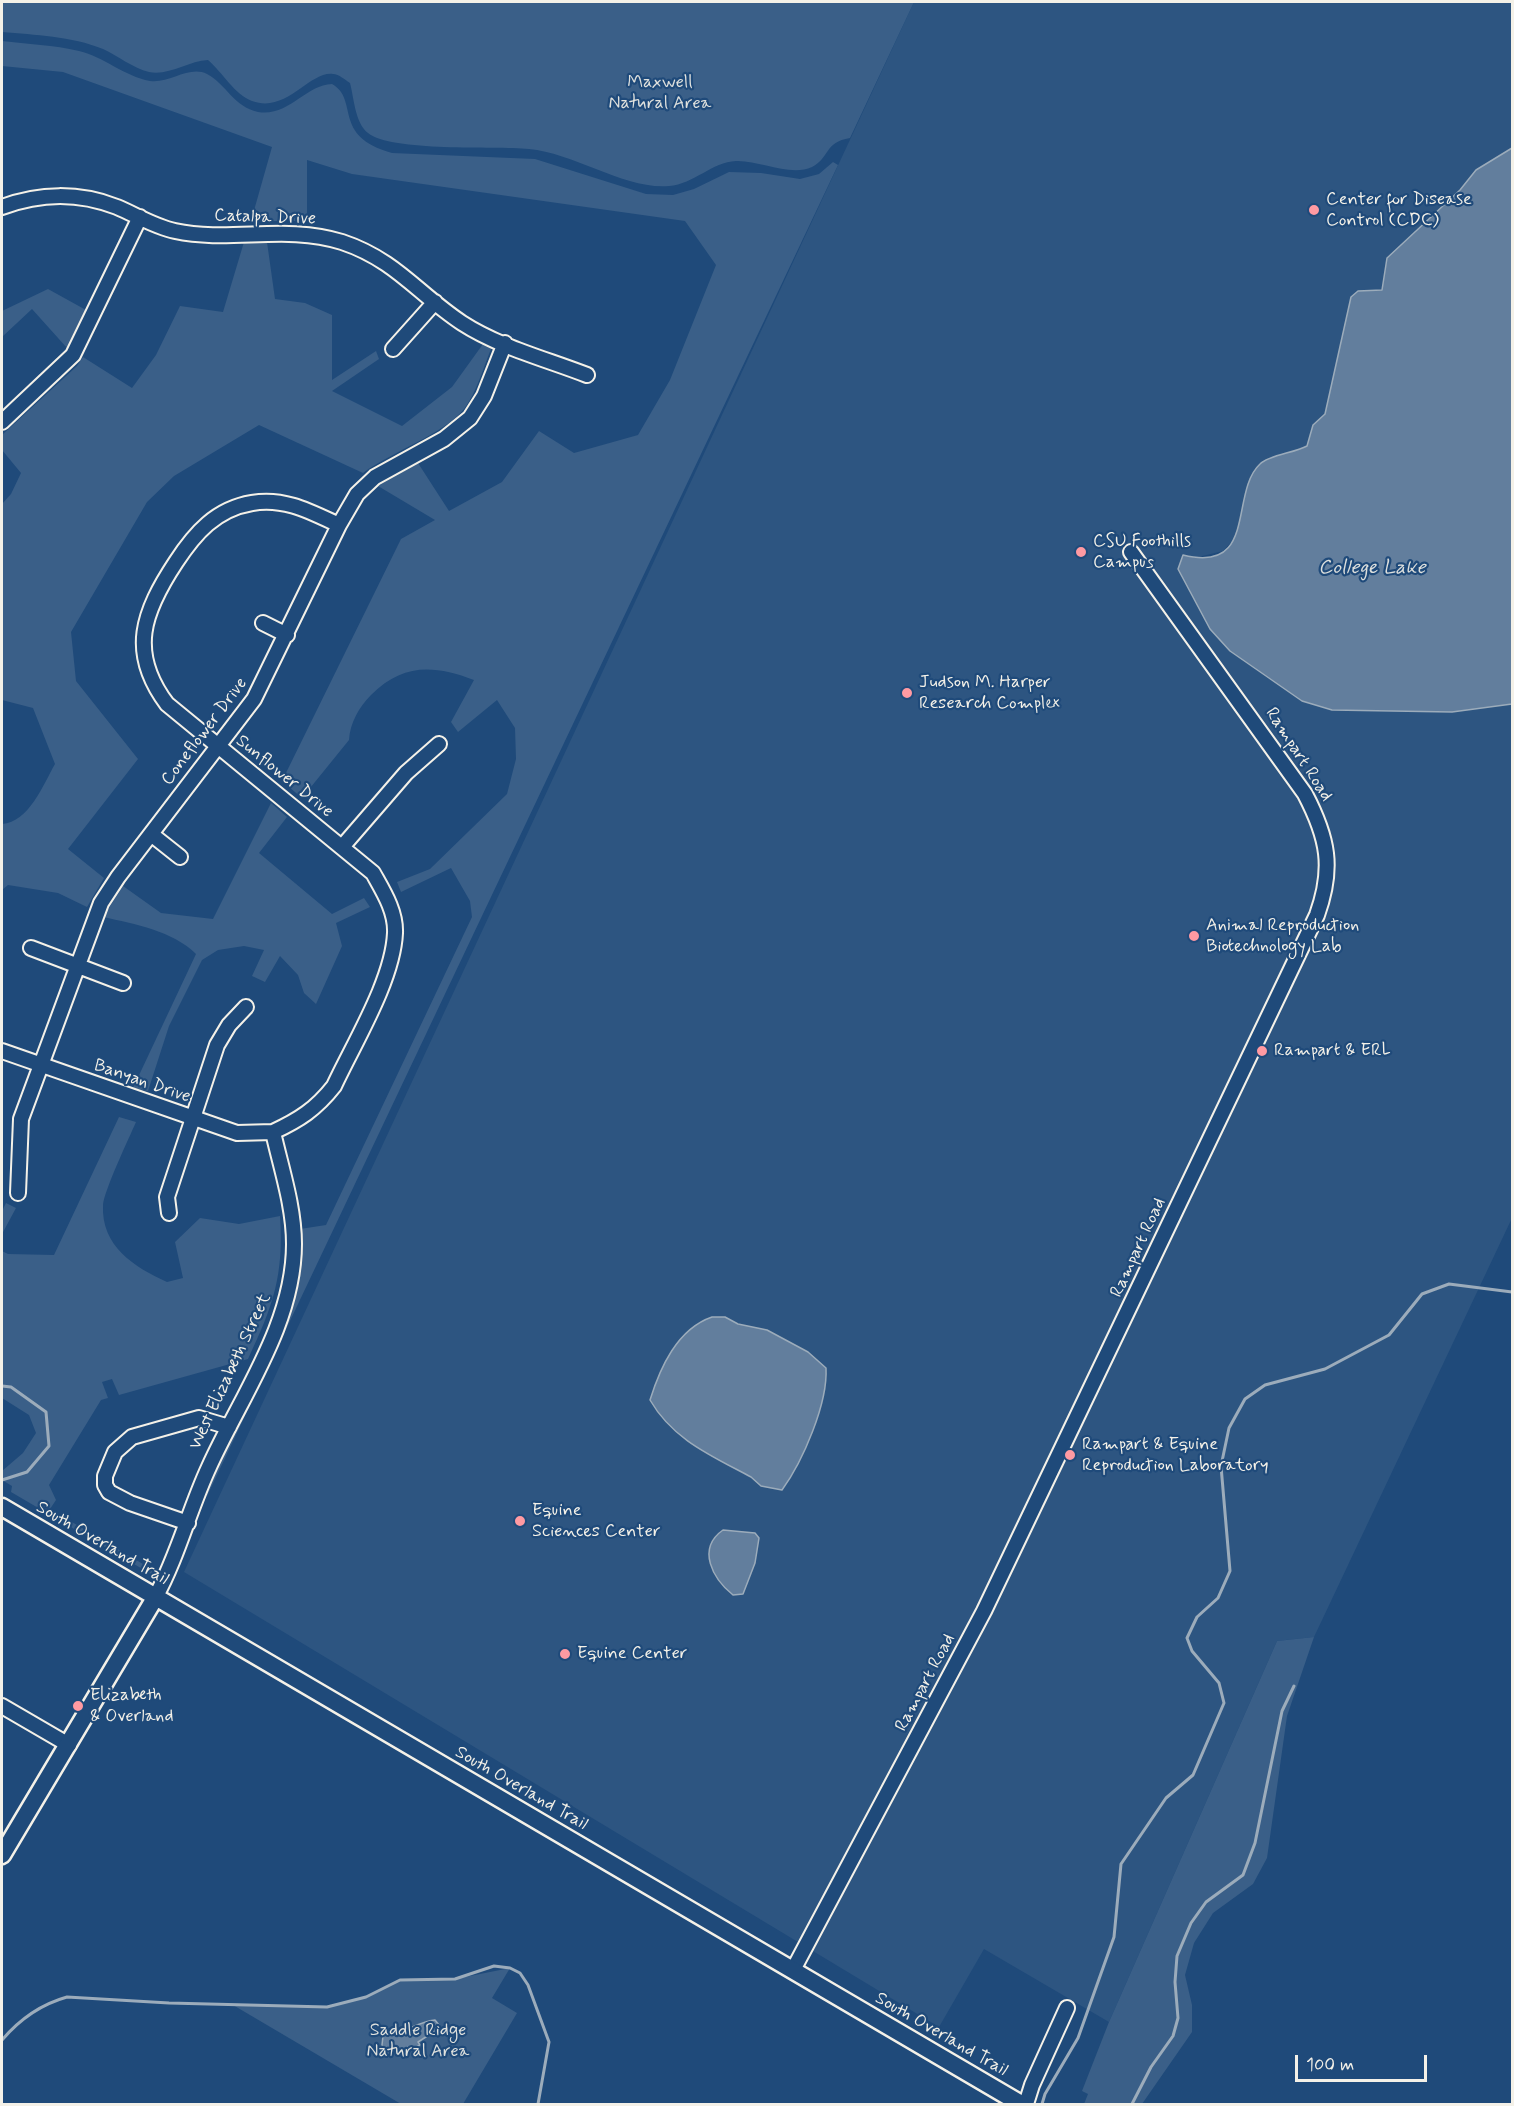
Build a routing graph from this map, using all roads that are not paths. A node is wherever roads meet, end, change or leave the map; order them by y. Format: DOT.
graph roads {
  1 [pos="2,207"];
  2 [pos="140,217"];
  3 [pos="435,302"];
  4 [pos="505,343"];
  5 [pos="393,349"];
  6 [pos="588,375"];
  7 [pos="2,422"];
  8 [pos="339,525"];
  9 [pos="1131,552"];
  10 [pos="262,623"];
  11 [pos="287,635"];
  12 [pos="439,744"];
  13 [pos="218,746"];
  14 [pos="151,834"];
  15 [pos="342,847"];
  16 [pos="180,856"];
  17 [pos="31,948"];
  18 [pos="76,966"];
  19 [pos="123,983"];
  20 [pos="246,1007"];
  21 [pos="2,1051"];
  22 [pos="39,1066"];
  23 [pos="191,1119"];
  24 [pos="273,1132"];
  25 [pos="18,1193"];
  26 [pos="169,1214"];
  27 [pos="229,1427"];
  28 [pos="2,1508"];
  29 [pos="188,1523"];
  30 [pos="155,1598"];
  31 [pos="2,1706"];
  32 [pos="69,1745"];
  33 [pos="4,1847"];
  34 [pos="793,1970"];
  35 [pos="1067,2008"];
  36 [pos="1021,2104"];
  37 [pos="1026,2104"];
  1 -- 2 [label="street, Catalpa Drive"];
  2 -- 3 [label="street, Catalpa Drive"];
  2 -- 7 [label="street"];
  3 -- 4 [label="street, Catalpa Drive"];
  3 -- 5 [label="street"];
  4 -- 6 [label="street, Catalpa Drive"];
  4 -- 8 [label="street, Coneflower Drive"];
  8 -- 11 [label="street, Coneflower Drive"];
  8 -- 13 [label="street, Sunflower Drive"];
  9 -- 34 [label="street, Rampart Road"];
  10 -- 11 [label="street"];
  11 -- 13 [label="street, Coneflower Drive"];
  12 -- 15 [label="street"];
  13 -- 14 [label="street, Coneflower Drive"];
  13 -- 15 [label="street, Sunflower Drive"];
  14 -- 16 [label="street"];
  14 -- 18 [label="street, Coneflower Drive"];
  15 -- 24 [label="street"];
  17 -- 18 [label="street"];
  18 -- 19 [label="street"];
  18 -- 22 [label="street, Coneflower Drive"];
  20 -- 23 [label="street"];
  21 -- 22 [label="street, Banyan Drive"];
  22 -- 23 [label="street, Banyan Drive"];
  22 -- 25 [label="street, Coneflower Drive"];
  23 -- 24 [label="street, Banyan Drive"];
  23 -- 26 [label="street"];
  24 -- 27 [label="street, West Elizabeth Street"];
  27 -- 29 [label="street, West Elizabeth Street"];
  27 -- 29 [label="street"];
  28 -- 30 [label="main road, South Overland Trail"];
  29 -- 30 [label="street, West Elizabeth Street"];
  30 -- 32 [label="main road, West Elizabeth Street"];
  30 -- 34 [label="main road, South Overland Trail"];
  31 -- 32 [label="street"];
  32 -- 33 [label="main road, West Elizabeth Street"];
  34 -- 36 [label="main road, South Overland Trail"];
  35 -- 37 [label="street"];
}
